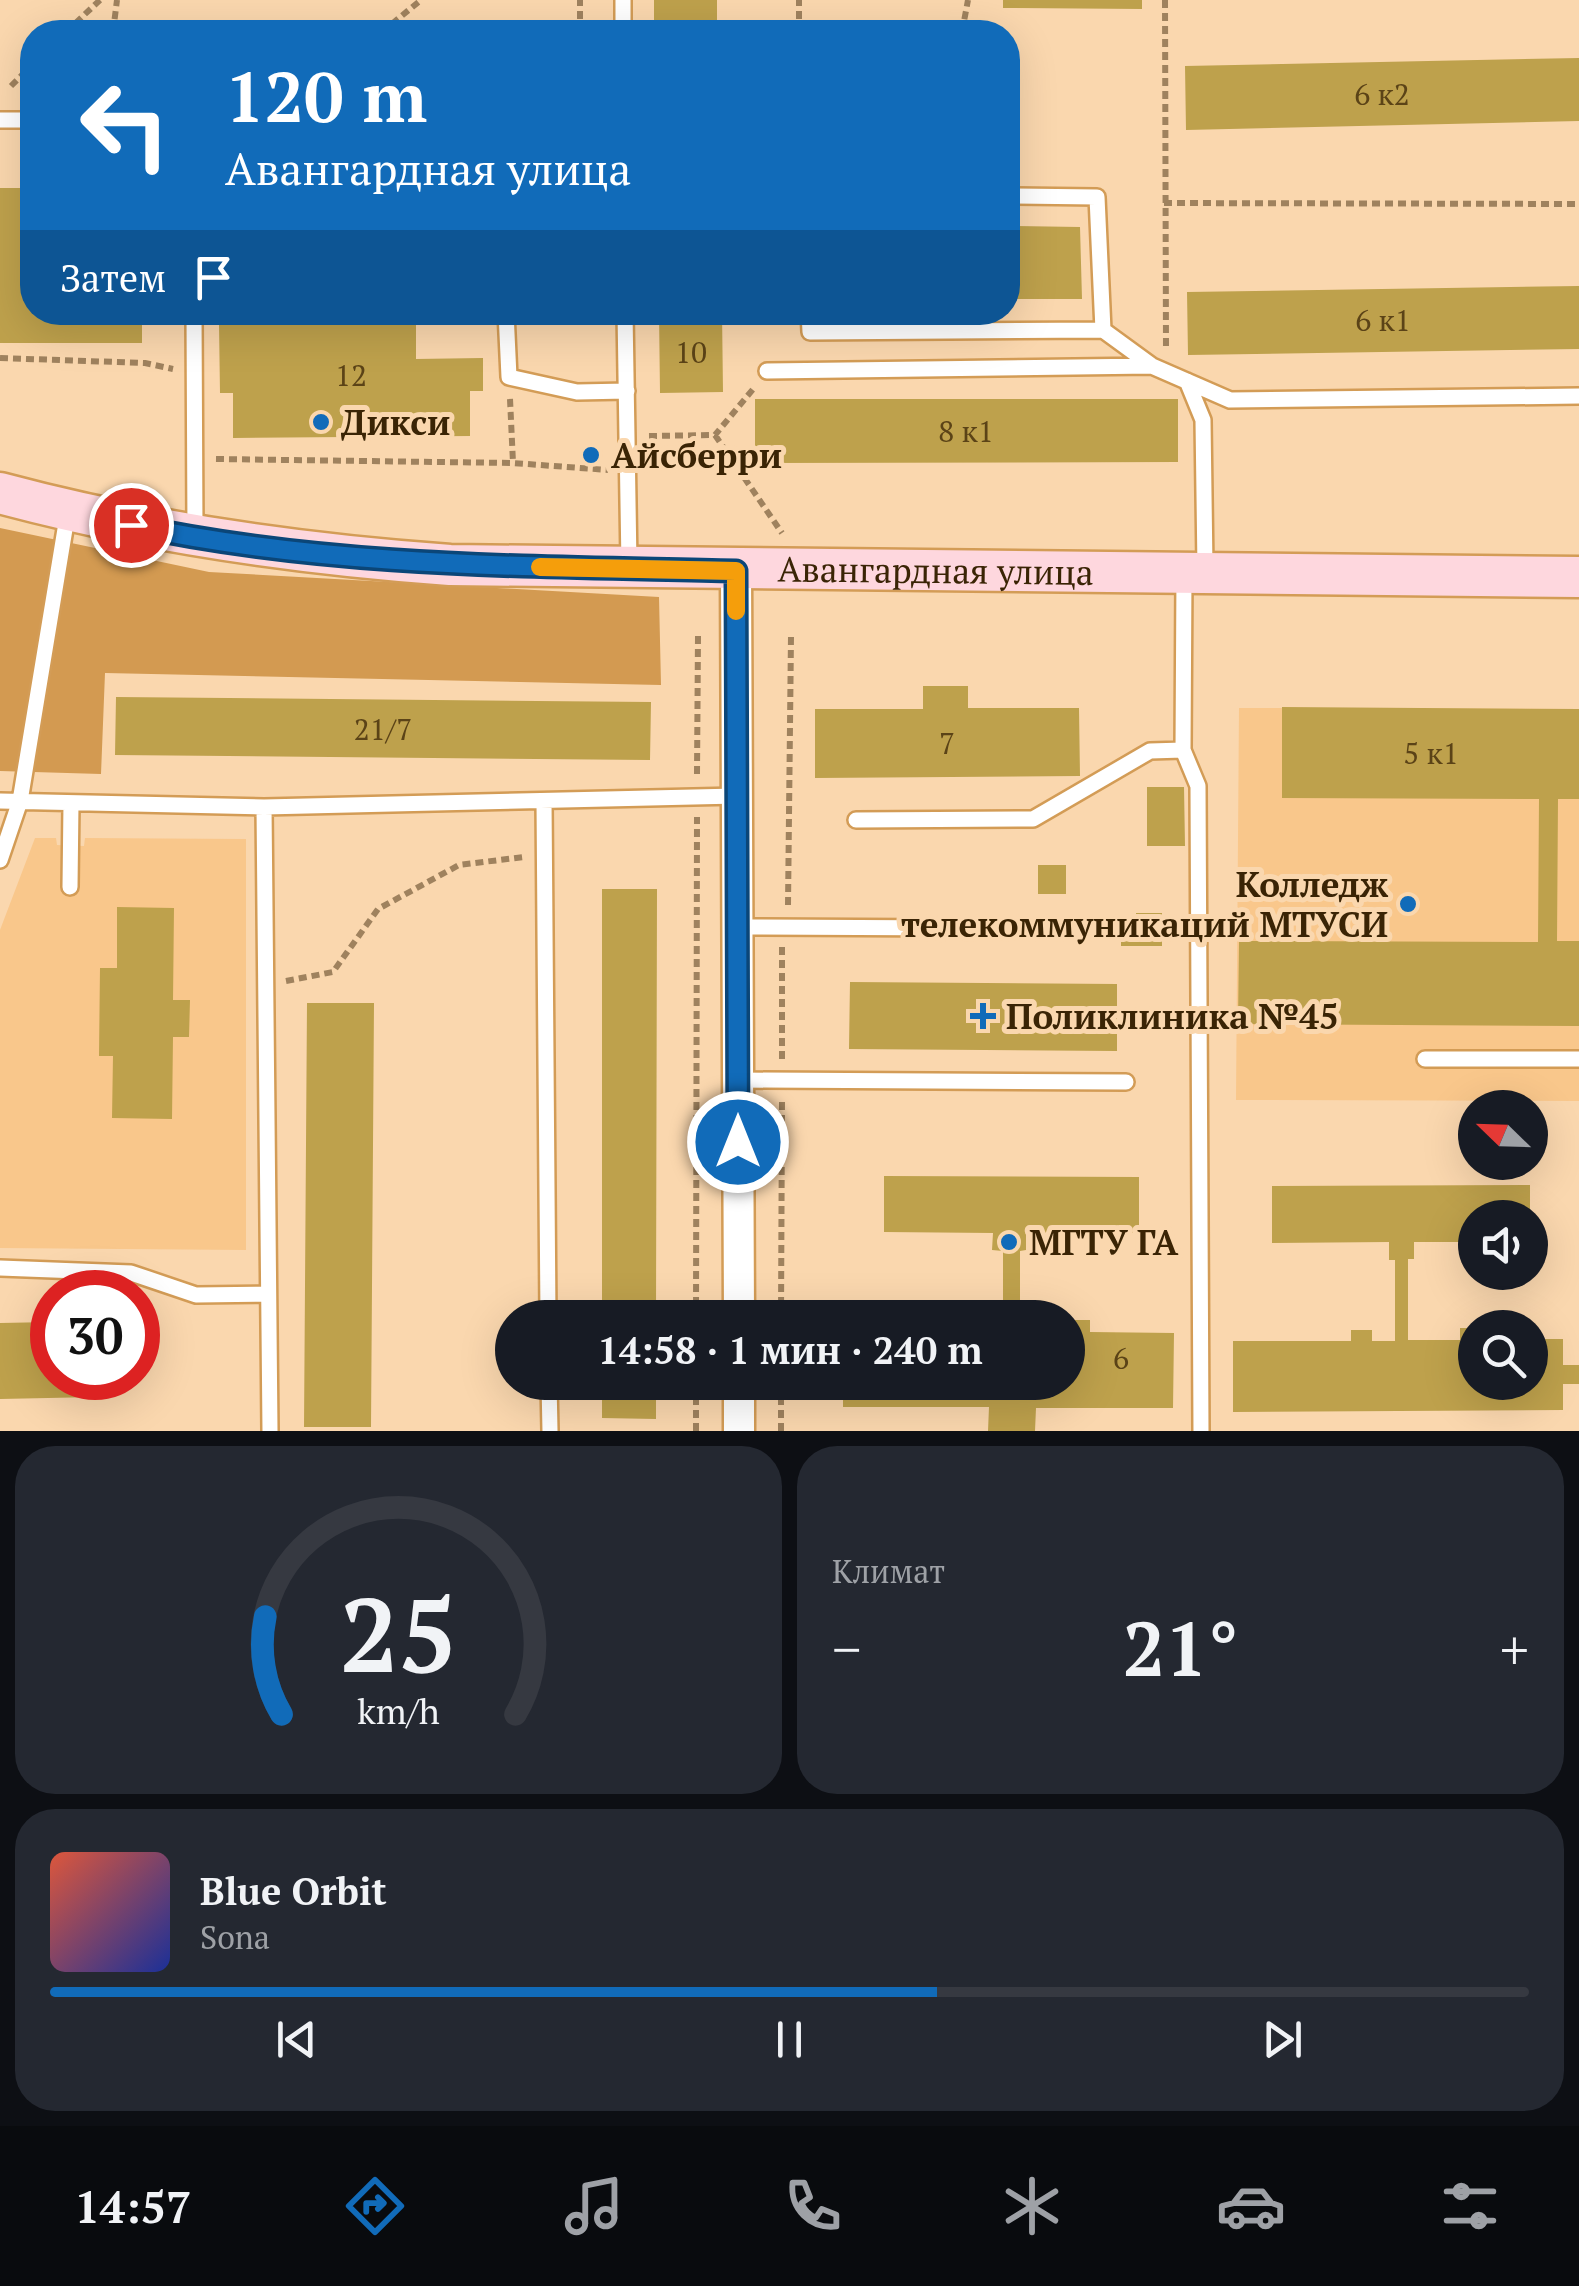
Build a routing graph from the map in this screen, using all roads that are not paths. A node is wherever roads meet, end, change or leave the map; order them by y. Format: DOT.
graph roads {
  1 [pos="1020,196"];
  2 [pos="194,325"];
  3 [pos="507,325"];
  4 [pos="625,325"];
  5 [pos="810,325"];
  6 [pos="1103,330"];
  7 [pos="1152,366"];
  8 [pos="767,371"];
  9 [pos="1187,382"];
  10 [pos="627,392"];
  11 [pos="1579,396"];
  12 [pos="0,493"];
  13 [pos="68,511"];
  14 [pos="194,538"];
  15 [pos="629,568"];
  16 [pos="736,571"];
  17 [pos="1195,573"];
  18 [pos="1579,578"];
  19 [pos="1183,750"];
  20 [pos="737,796"];
  21 [pos="544,800"];
  22 [pos="0,801"];
  23 [pos="20,802"];
  24 [pos="71,803"];
  25 [pos="264,806"];
  26 [pos="856,820"];
  27 [pos="0,860"];
  28 [pos="70,887"];
  29 [pos="738,927"];
  30 [pos="955,928"];
  31 [pos="1425,1059"];
  32 [pos="1579,1060"];
  33 [pos="738,1080"];
  34 [pos="1126,1082"];
  35 [pos="0,1268"];
  36 [pos="268,1294"];
  37 [pos="548,1300"];
  38 [pos="739,1300"];
  39 [pos="549,1400"];
  40 [pos="739,1400"];
  41 [pos="270,1431"];
  42 [pos="550,1431"];
  43 [pos="739,1431"];
  44 [pos="1201,1431"];
  1 -- 6 [label="lane"];
  2 -- 14 [label="lane"];
  3 -- 10 [label="lane"];
  4 -- 10 [label="lane"];
  5 -- 6 [label="lane"];
  6 -- 7 [label="lane"];
  7 -- 8 [label="lane"];
  7 -- 9 [label="lane"];
  9 -- 11 [label="lane"];
  9 -- 17 [label="lane"];
  10 -- 15 [label="lane"];
  12 -- 13 [label="main road, Авангардная улица"];
  13 -- 14 [label="main road, Авангардная улица"];
  13 -- 23 [label="lane"];
  14 -- 15 [label="main road, Авангардная улица"];
  15 -- 16 [label="main road, Авангардная улица"];
  16 -- 17 [label="main road, Авангардная улица"];
  16 -- 20 [label="street"];
  17 -- 18 [label="main road, Авангардная улица"];
  17 -- 19 [label="lane"];
  19 -- 26 [label="lane"];
  19 -- 44 [label="lane"];
  20 -- 21 [label="lane"];
  20 -- 29 [label="street"];
  21 -- 25 [label="lane"];
  21 -- 37 [label="lane"];
  22 -- 23 [label="lane"];
  23 -- 24 [label="lane"];
  23 -- 27 [label="lane"];
  24 -- 25 [label="lane"];
  24 -- 28 [label="lane"];
  25 -- 36 [label="lane"];
  29 -- 30 [label="lane"];
  29 -- 33 [label="street"];
  31 -- 32 [label="lane"];
  33 -- 34 [label="lane"];
  33 -- 38 [label="street"];
  35 -- 36 [label="lane"];
  36 -- 41 [label="lane"];
  39 -- 42 [label="lane"];
  40 -- 43 [label="street"];
}
